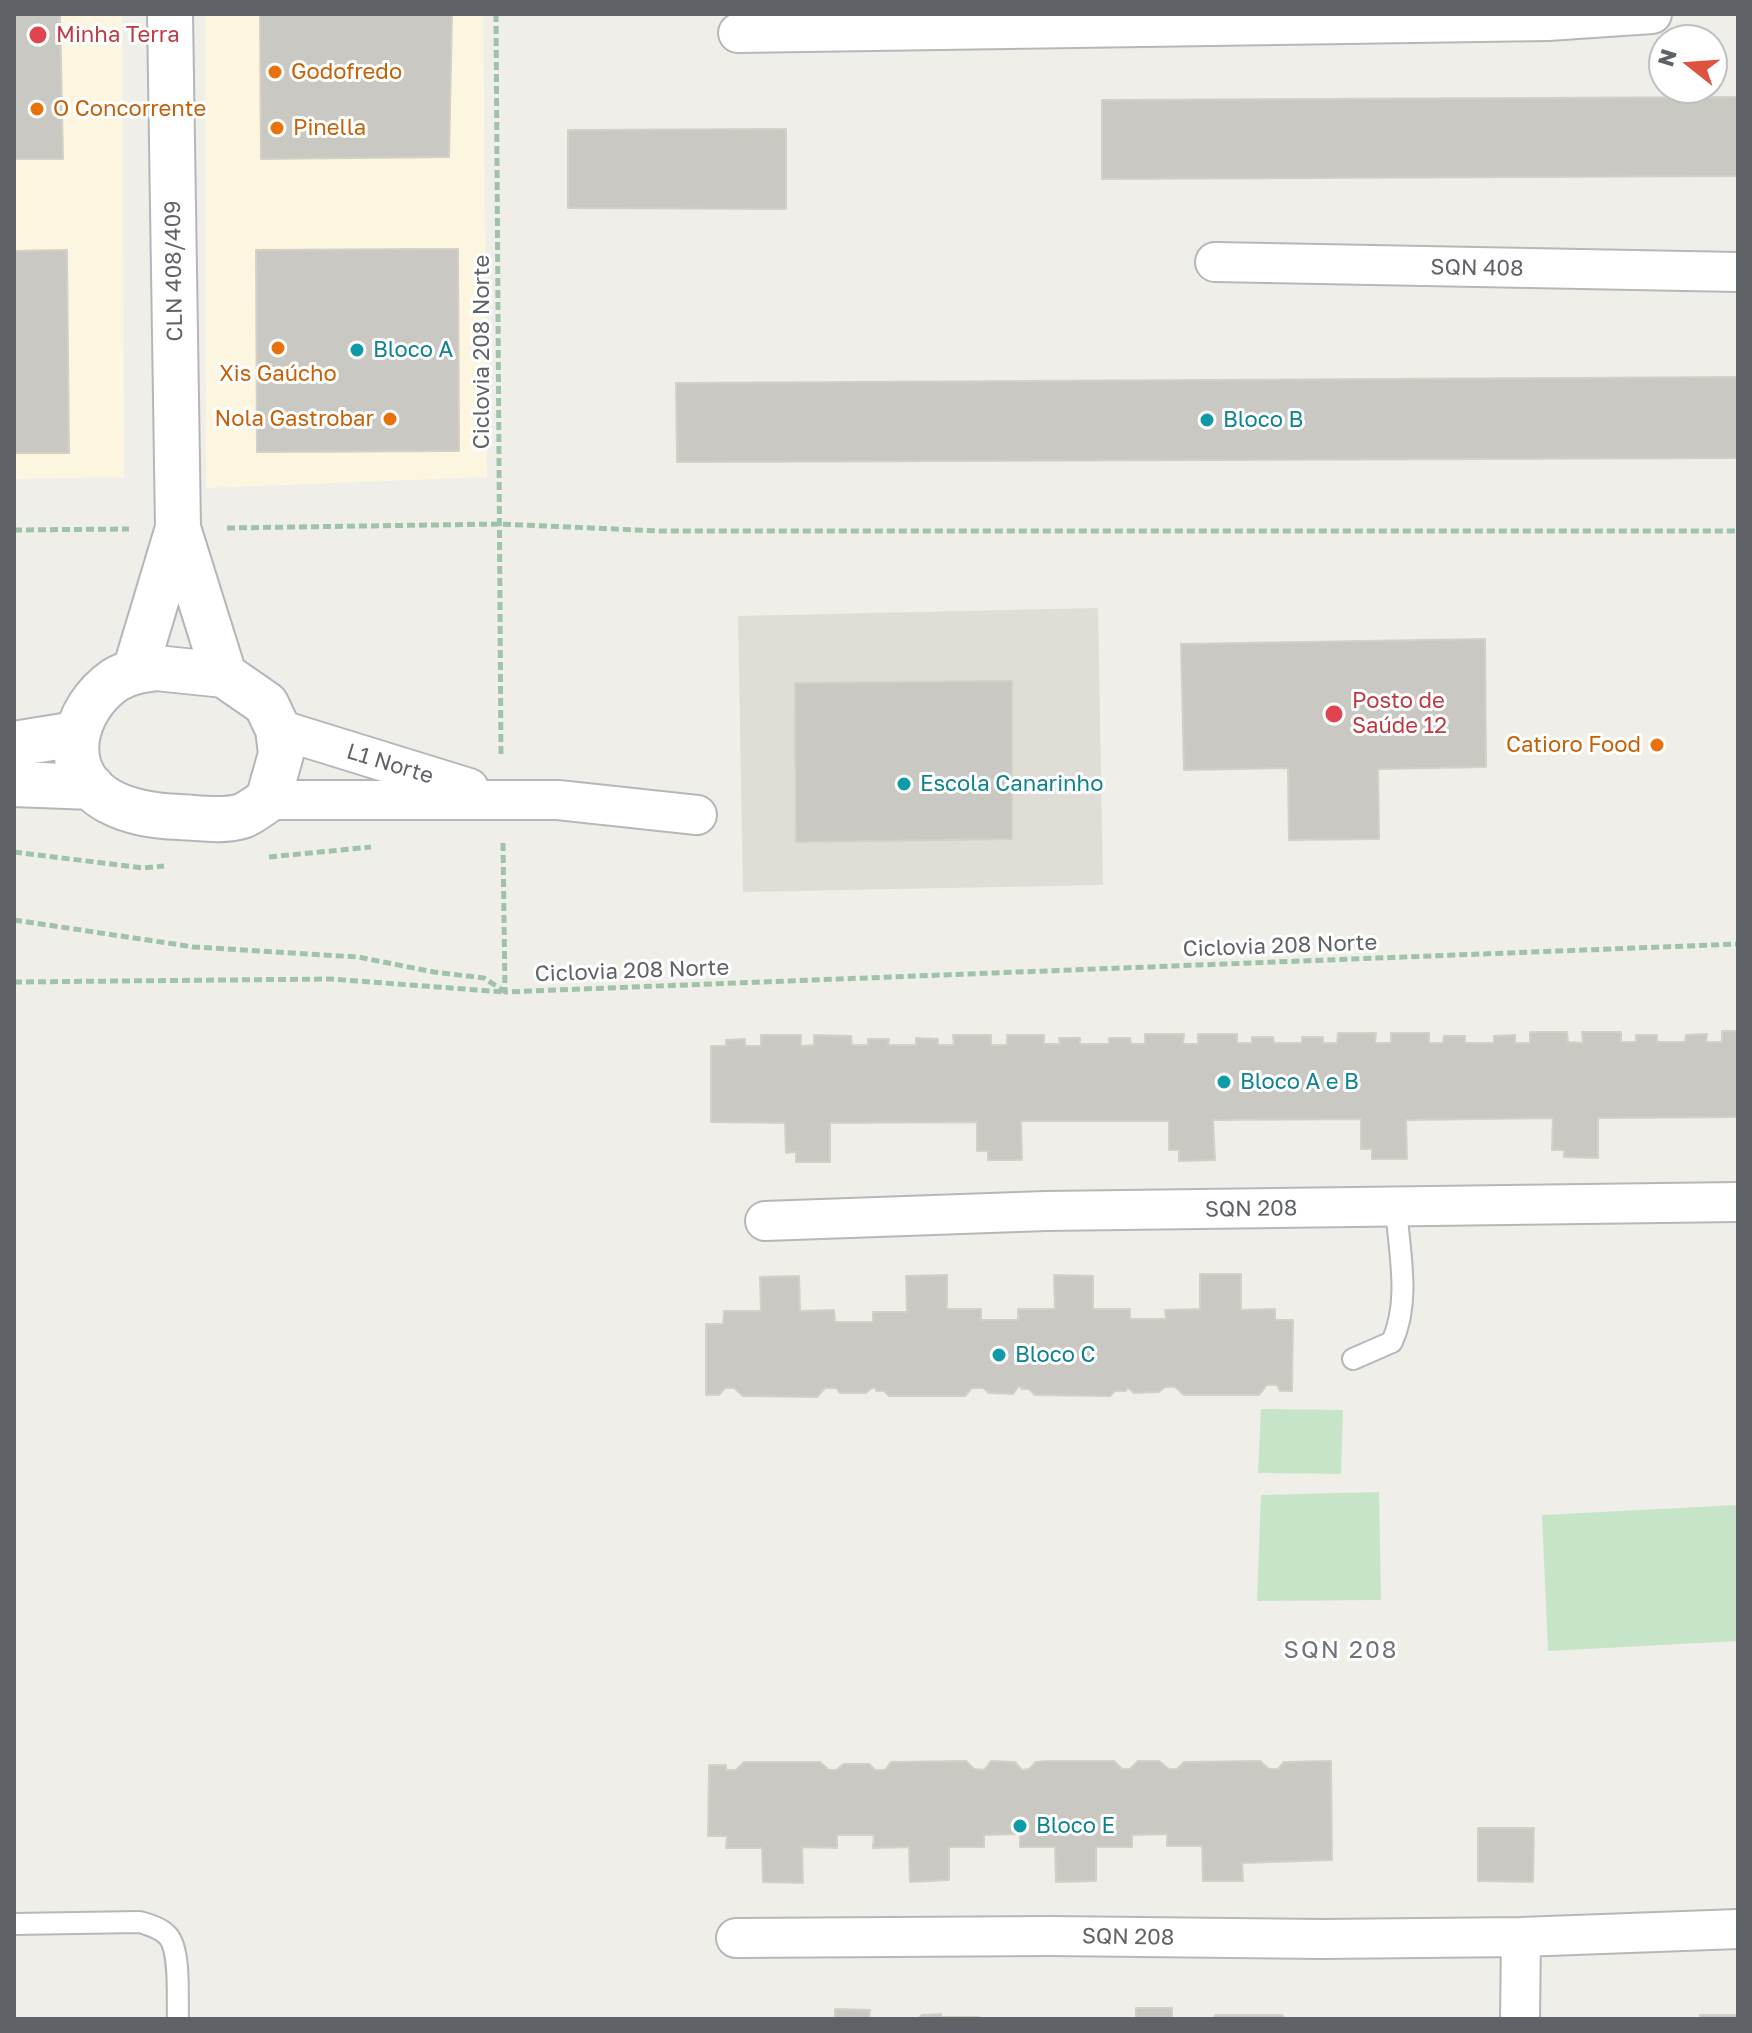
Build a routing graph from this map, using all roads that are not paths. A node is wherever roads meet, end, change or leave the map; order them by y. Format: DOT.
graph roads {
  1 [pos="170,14"];
  2 [pos="1652,14"];
  3 [pos="1356,19"];
  4 [pos="738,33"];
  5 [pos="1215,262"];
  6 [pos="1738,272"];
  7 [pos="178,528"];
  8 [pos="135,671"];
  9 [pos="224,675"];
  10 [pos="278,729"];
  11 [pos="76,734"];
  12 [pos="14,744"];
  13 [pos="14,784"];
  14 [pos="92,787"];
  15 [pos="502,799"];
  16 [pos="268,800"];
  17 [pos="697,815"];
  18 [pos="1738,1202"];
  19 [pos="1396,1207"];
  20 [pos="765,1221"];
  21 [pos="1353,1359"];
  22 [pos="14,1924"];
  23 [pos="1738,1929"];
  24 [pos="1521,1937"];
  25 [pos="736,1938"];
  26 [pos="178,2019"];
  27 [pos="1520,2019"];
  1 -- 7 [label="street, CLN 408/409"];
  2 -- 3 [label="street"];
  3 -- 4 [label="street"];
  5 -- 6 [label="street, SQN 408"];
  7 -- 8 [label="street, CLN 408/409"];
  7 -- 9 [label="street, CLN 408/409"];
  8 -- 9 [label="street"];
  8 -- 11 [label="street"];
  9 -- 10 [label="street"];
  10 -- 15 [label="street, L1 Norte"];
  10 -- 16 [label="street"];
  11 -- 12 [label="street"];
  11 -- 14 [label="street"];
  13 -- 14 [label="street"];
  14 -- 16 [label="street"];
  15 -- 16 [label="street, L1 Norte"];
  15 -- 17 [label="street, L1 Norte"];
  18 -- 19 [label="street, SQN 208"];
  19 -- 20 [label="street, SQN 208"];
  19 -- 21 [label="lane"];
  22 -- 26 [label="lane"];
  23 -- 24 [label="street, SQN 208"];
  24 -- 25 [label="street, SQN 208"];
  24 -- 27 [label="street"];
}
